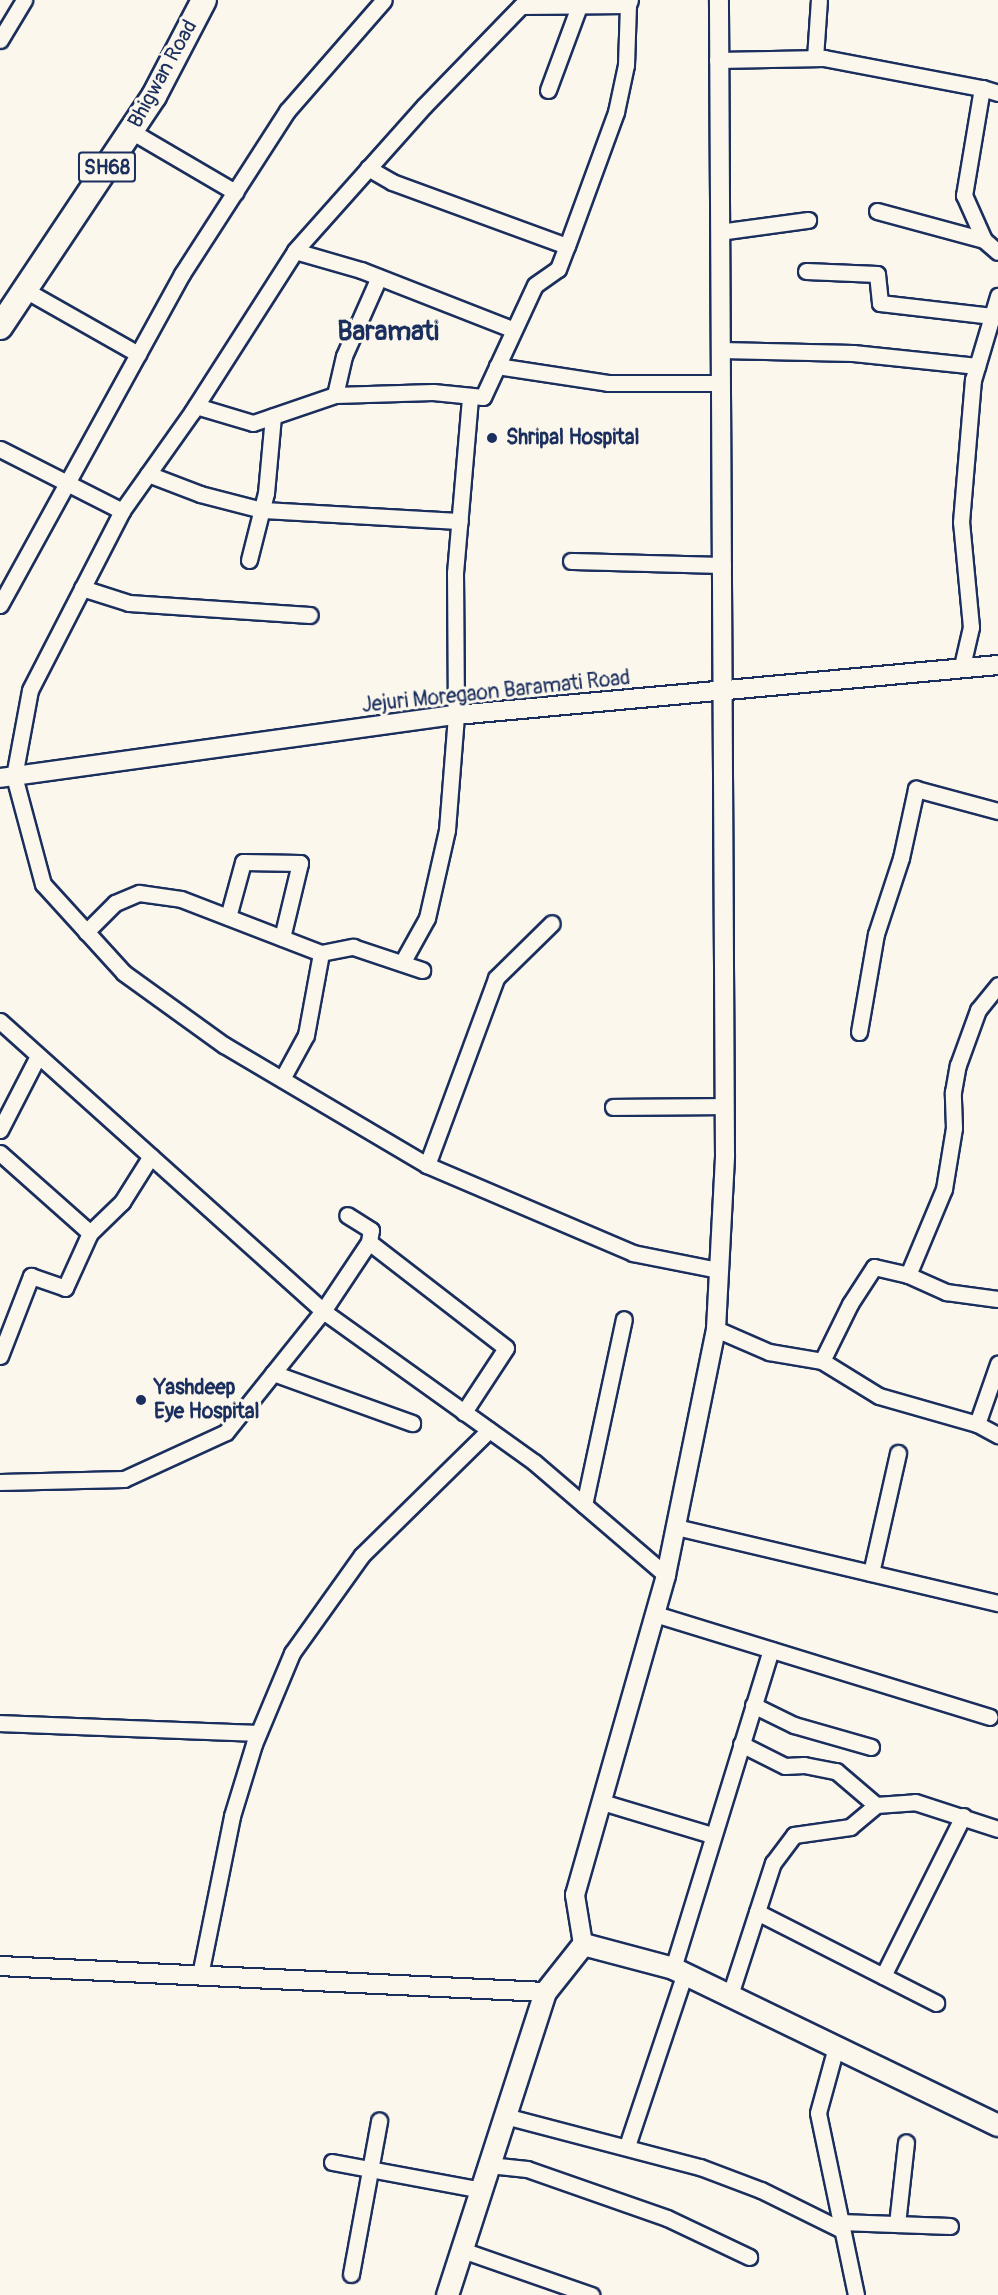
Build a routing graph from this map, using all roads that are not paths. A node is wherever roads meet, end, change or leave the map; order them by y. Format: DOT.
graph roads {
  1 [pos="24,0"];
  2 [pos="204,0"];
  3 [pos="384,0"];
  4 [pos="719,0"];
  5 [pos="819,0"];
  6 [pos="629,2"];
  7 [pos="579,6"];
  8 [pos="0,39"];
  9 [pos="815,58"];
  10 [pos="717,60"];
  11 [pos="982,88"];
  12 [pos="548,90"];
  13 [pos="998,93"];
  14 [pos="131,131"];
  15 [pos="368,168"];
  16 [pos="235,192"];
  17 [pos="877,211"];
  18 [pos="808,220"];
  19 [pos="719,232"];
  20 [pos="984,240"];
  21 [pos="567,246"];
  22 [pos="295,251"];
  23 [pos="998,252"];
  24 [pos="806,271"];
  25 [pos="380,277"];
  26 [pos="25,290"];
  27 [pos="998,296"];
  28 [pos="992,316"];
  29 [pos="0,327"];
  30 [pos="514,330"];
  31 [pos="720,350"];
  32 [pos="138,354"];
  33 [pos="497,366"];
  34 [pos="977,366"];
  35 [pos="721,383"];
  36 [pos="335,395"];
  37 [pos="470,398"];
  38 [pos="196,406"];
  39 [pos="273,416"];
  40 [pos="0,449"];
  41 [pos="148,474"];
  42 [pos="69,483"];
  43 [pos="261,510"];
  44 [pos="122,511"];
  45 [pos="460,521"];
  46 [pos="249,560"];
  47 [pos="571,561"];
  48 [pos="723,565"];
  49 [pos="82,588"];
  50 [pos="0,605"];
  51 [pos="309,615"];
  52 [pos="998,665"];
  53 [pos="962,666"];
  54 [pos="724,693"];
  55 [pos="456,715"];
  56 [pos="7,777"];
  57 [pos="998,811"];
  58 [pos="228,917"];
  59 [pos="552,923"];
  60 [pos="86,932"];
  61 [pos="282,938"];
  62 [pos="321,953"];
  63 [pos="402,963"];
  64 [pos="422,970"];
  65 [pos="998,985"];
  66 [pos="0,1021"];
  67 [pos="859,1032"];
  68 [pos="38,1056"];
  69 [pos="282,1079"];
  70 [pos="724,1106"];
  71 [pos="613,1107"];
  72 [pos="0,1130"];
  73 [pos="0,1153"];
  74 [pos="152,1155"];
  75 [pos="427,1166"];
  76 [pos="347,1215"];
  77 [pos="90,1233"];
  78 [pos="369,1242"];
  79 [pos="718,1270"];
  80 [pos="908,1275"];
  81 [pos="998,1299"];
  82 [pos="323,1311"];
  83 [pos="7,1316"];
  84 [pos="624,1319"];
  85 [pos="716,1329"];
  86 [pos="0,1356"];
  87 [pos="822,1361"];
  88 [pos="998,1364"];
  89 [pos="273,1373"];
  90 [pos="464,1412"];
  91 [pos="412,1423"];
  92 [pos="976,1424"];
  93 [pos="489,1430"];
  94 [pos="998,1436"];
  95 [pos="898,1454"];
  96 [pos="0,1482"];
  97 [pos="584,1505"];
  98 [pos="676,1527"];
  99 [pos="871,1573"];
  100 [pos="666,1575"];
  101 [pos="998,1603"];
  102 [pos="655,1614"];
  103 [pos="771,1650"];
  104 [pos="753,1705"];
  105 [pos="990,1717"];
  106 [pos="0,1722"];
  107 [pos="258,1733"];
  108 [pos="741,1744"];
  109 [pos="872,1747"];
  110 [pos="602,1802"];
  111 [pos="876,1805"];
  112 [pos="963,1816"];
  113 [pos="998,1829"];
  114 [pos="712,1835"];
  115 [pos="757,1912"];
  116 [pos="583,1944"];
  117 [pos="0,1966"];
  118 [pos="679,1971"];
  119 [pos="200,1975"];
  120 [pos="883,1976"];
  121 [pos="545,1992"];
  122 [pos="730,1995"];
  123 [pos="936,2003"];
  124 [pos="836,2047"];
  125 [pos="505,2116"];
  126 [pos="379,2121"];
  127 [pos="998,2126"];
  128 [pos="906,2142"];
  129 [pos="627,2146"];
  130 [pos="332,2162"];
  131 [pos="489,2165"];
  132 [pos="369,2169"];
  133 [pos="481,2190"];
  134 [pos="897,2224"];
  135 [pos="841,2226"];
  136 [pos="950,2226"];
  137 [pos="462,2250"];
  138 [pos="749,2257"];
  139 [pos="351,2274"];
  140 [pos="447,2295"];
  141 [pos="591,2295"];
  142 [pos="856,2295"];
  1 -- 8 [label="street"];
  2 -- 14 [label="main road, Bhigwan Road / SH68"];
  3 -- 16 [label="street"];
  4 -- 10 [label="street"];
  5 -- 9 [label="street"];
  6 -- 7 [label="street"];
  6 -- 21 [label="street"];
  7 -- 12 [label="street"];
  7 -- 15 [label="street"];
  9 -- 10 [label="street"];
  9 -- 11 [label="street"];
  10 -- 19 [label="street"];
  11 -- 13 [label="street"];
  11 -- 20 [label="street"];
  14 -- 16 [label="street"];
  14 -- 26 [label="main road, Bhigwan Road / SH68"];
  15 -- 21 [label="street"];
  15 -- 22 [label="street"];
  16 -- 32 [label="street"];
  17 -- 20 [label="street"];
  18 -- 19 [label="street"];
  19 -- 31 [label="street"];
  20 -- 23 [label="street"];
  21 -- 30 [label="street"];
  22 -- 25 [label="street"];
  22 -- 38 [label="street"];
  24 -- 28 [label="street"];
  25 -- 30 [label="street"];
  25 -- 36 [label="street"];
  26 -- 29 [label="main road, Bhigwan Road / SH68"];
  26 -- 32 [label="street"];
  27 -- 28 [label="street"];
  28 -- 34 [label="street"];
  30 -- 33 [label="street"];
  31 -- 34 [label="street"];
  31 -- 35 [label="street"];
  32 -- 42 [label="street"];
  33 -- 35 [label="street"];
  33 -- 37 [label="street"];
  34 -- 53 [label="street"];
  35 -- 48 [label="street"];
  36 -- 37 [label="street"];
  36 -- 39 [label="street"];
  37 -- 45 [label="street"];
  38 -- 39 [label="street"];
  38 -- 41 [label="street"];
  39 -- 43 [label="street"];
  40 -- 42 [label="street"];
  41 -- 43 [label="street"];
  41 -- 44 [label="street"];
  42 -- 44 [label="street"];
  42 -- 50 [label="street"];
  43 -- 45 [label="street"];
  43 -- 46 [label="street"];
  44 -- 49 [label="street"];
  45 -- 55 [label="street"];
  47 -- 48 [label="street"];
  48 -- 54 [label="street"];
  49 -- 51 [label="street"];
  49 -- 56 [label="street"];
  52 -- 53 [label="street, Jejuri Moregaon Baramati Road"];
  53 -- 54 [label="street, Jejuri Moregaon Baramati Road"];
  54 -- 55 [label="street, Jejuri Moregaon Baramati Road"];
  54 -- 70 [label="street"];
  55 -- 56 [label="street, Jejuri Moregaon Baramati Road"];
  55 -- 63 [label="street"];
  56 -- 60 [label="street"];
  57 -- 67 [label="street"];
  58 -- 60 [label="street"];
  58 -- 61 [label="street"];
  58 -- 61 [label="street"];
  59 -- 75 [label="street"];
  60 -- 69 [label="street"];
  61 -- 62 [label="street"];
  62 -- 63 [label="street"];
  62 -- 69 [label="street"];
  63 -- 64 [label="street"];
  65 -- 80 [label="street"];
  66 -- 68 [label="street"];
  68 -- 72 [label="street"];
  68 -- 74 [label="street"];
  69 -- 75 [label="street"];
  70 -- 71 [label="street"];
  70 -- 79 [label="street"];
  73 -- 77 [label="street"];
  74 -- 77 [label="street"];
  74 -- 82 [label="street"];
  75 -- 79 [label="street"];
  76 -- 78 [label="street"];
  77 -- 83 [label="street"];
  78 -- 82 [label="street"];
  78 -- 90 [label="street"];
  79 -- 85 [label="street"];
  80 -- 81 [label="street"];
  80 -- 87 [label="street"];
  82 -- 89 [label="street"];
  82 -- 90 [label="street"];
  83 -- 86 [label="street"];
  84 -- 97 [label="street"];
  85 -- 87 [label="street"];
  85 -- 98 [label="street"];
  87 -- 92 [label="street"];
  88 -- 92 [label="street"];
  89 -- 91 [label="street"];
  89 -- 96 [label="street"];
  90 -- 93 [label="street"];
  92 -- 94 [label="street"];
  93 -- 97 [label="street"];
  93 -- 107 [label="street"];
  95 -- 99 [label="street"];
  97 -- 100 [label="street"];
  98 -- 99 [label="street"];
  98 -- 100 [label="street"];
  99 -- 101 [label="street"];
  100 -- 102 [label="street"];
  102 -- 103 [label="street"];
  102 -- 110 [label="street"];
  103 -- 104 [label="street"];
  103 -- 105 [label="street"];
  104 -- 108 [label="street"];
  104 -- 109 [label="street"];
  106 -- 107 [label="street"];
  107 -- 119 [label="street"];
  108 -- 111 [label="street"];
  108 -- 114 [label="street"];
  110 -- 114 [label="street"];
  110 -- 116 [label="street"];
  111 -- 112 [label="street"];
  111 -- 115 [label="street"];
  112 -- 113 [label="street"];
  112 -- 120 [label="street"];
  114 -- 118 [label="street"];
  115 -- 120 [label="street"];
  115 -- 122 [label="street"];
  116 -- 118 [label="main road"];
  116 -- 121 [label="main road"];
  117 -- 119 [label="street"];
  118 -- 122 [label="main road"];
  118 -- 129 [label="street"];
  119 -- 121 [label="street"];
  120 -- 123 [label="street"];
  121 -- 125 [label="main road"];
  122 -- 124 [label="main road"];
  124 -- 127 [label="main road"];
  124 -- 135 [label="street"];
  125 -- 129 [label="street"];
  125 -- 131 [label="main road"];
  126 -- 132 [label="street"];
  128 -- 134 [label="street"];
  129 -- 135 [label="street"];
  130 -- 132 [label="street"];
  131 -- 133 [label="main road"];
  131 -- 138 [label="street"];
  132 -- 133 [label="street"];
  132 -- 139 [label="street"];
  133 -- 137 [label="main road"];
  134 -- 135 [label="street"];
  134 -- 136 [label="street"];
  135 -- 142 [label="street"];
  137 -- 140 [label="main road"];
  137 -- 141 [label="street"];
}
